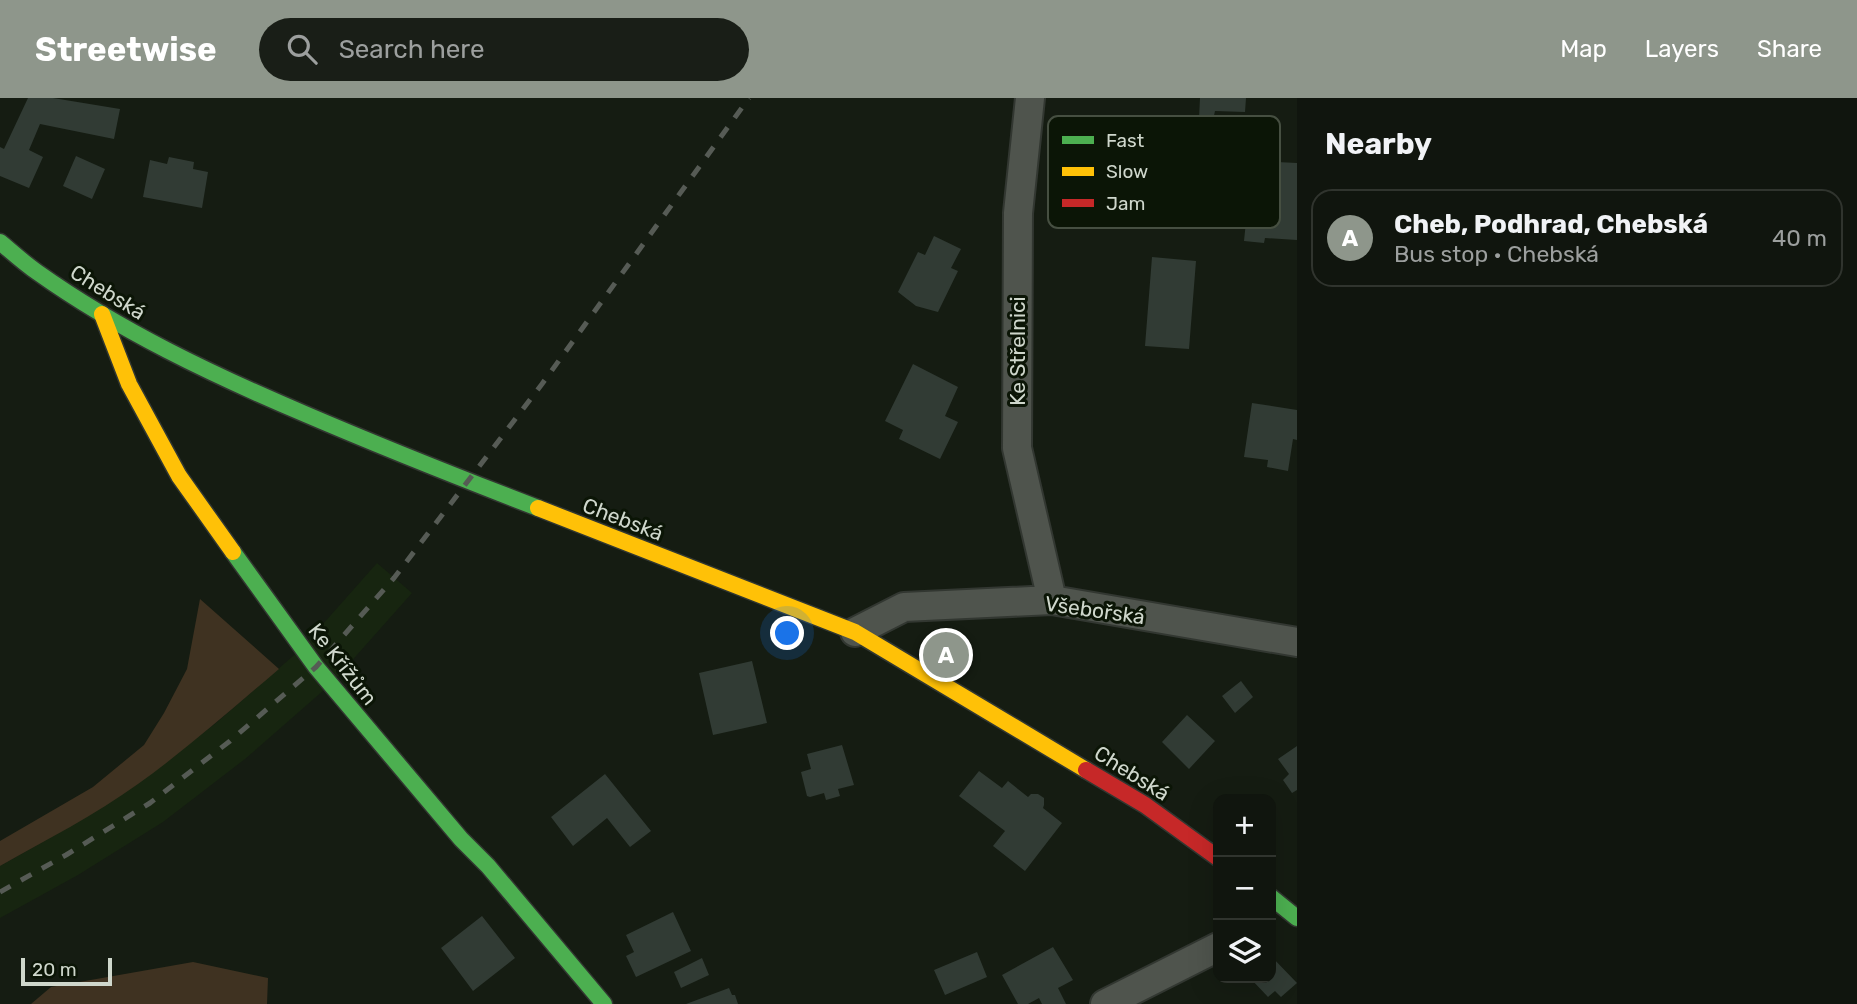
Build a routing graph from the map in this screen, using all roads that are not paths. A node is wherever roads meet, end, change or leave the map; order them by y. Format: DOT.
graph roads {
  1 [pos="1030,98"];
  2 [pos="0,242"];
  3 [pos="102,314"];
  4 [pos="1052,600"];
  5 [pos="855,632"];
  6 [pos="1297,642"];
  7 [pos="1217,857"];
  8 [pos="1213,950"];
  9 [pos="604,1004"];
  10 [pos="1105,1004"];
  1 -- 4 [label="street, Ke Střelnici"];
  2 -- 3 [label="street, Chebská"];
  3 -- 5 [label="street, Chebská"];
  3 -- 9 [label="street, Ke Křížům"];
  4 -- 5 [label="street, Všebořská"];
  4 -- 6 [label="street, Všebořská"];
  5 -- 7 [label="street, Chebská"];
  8 -- 10 [label="street"];
}
